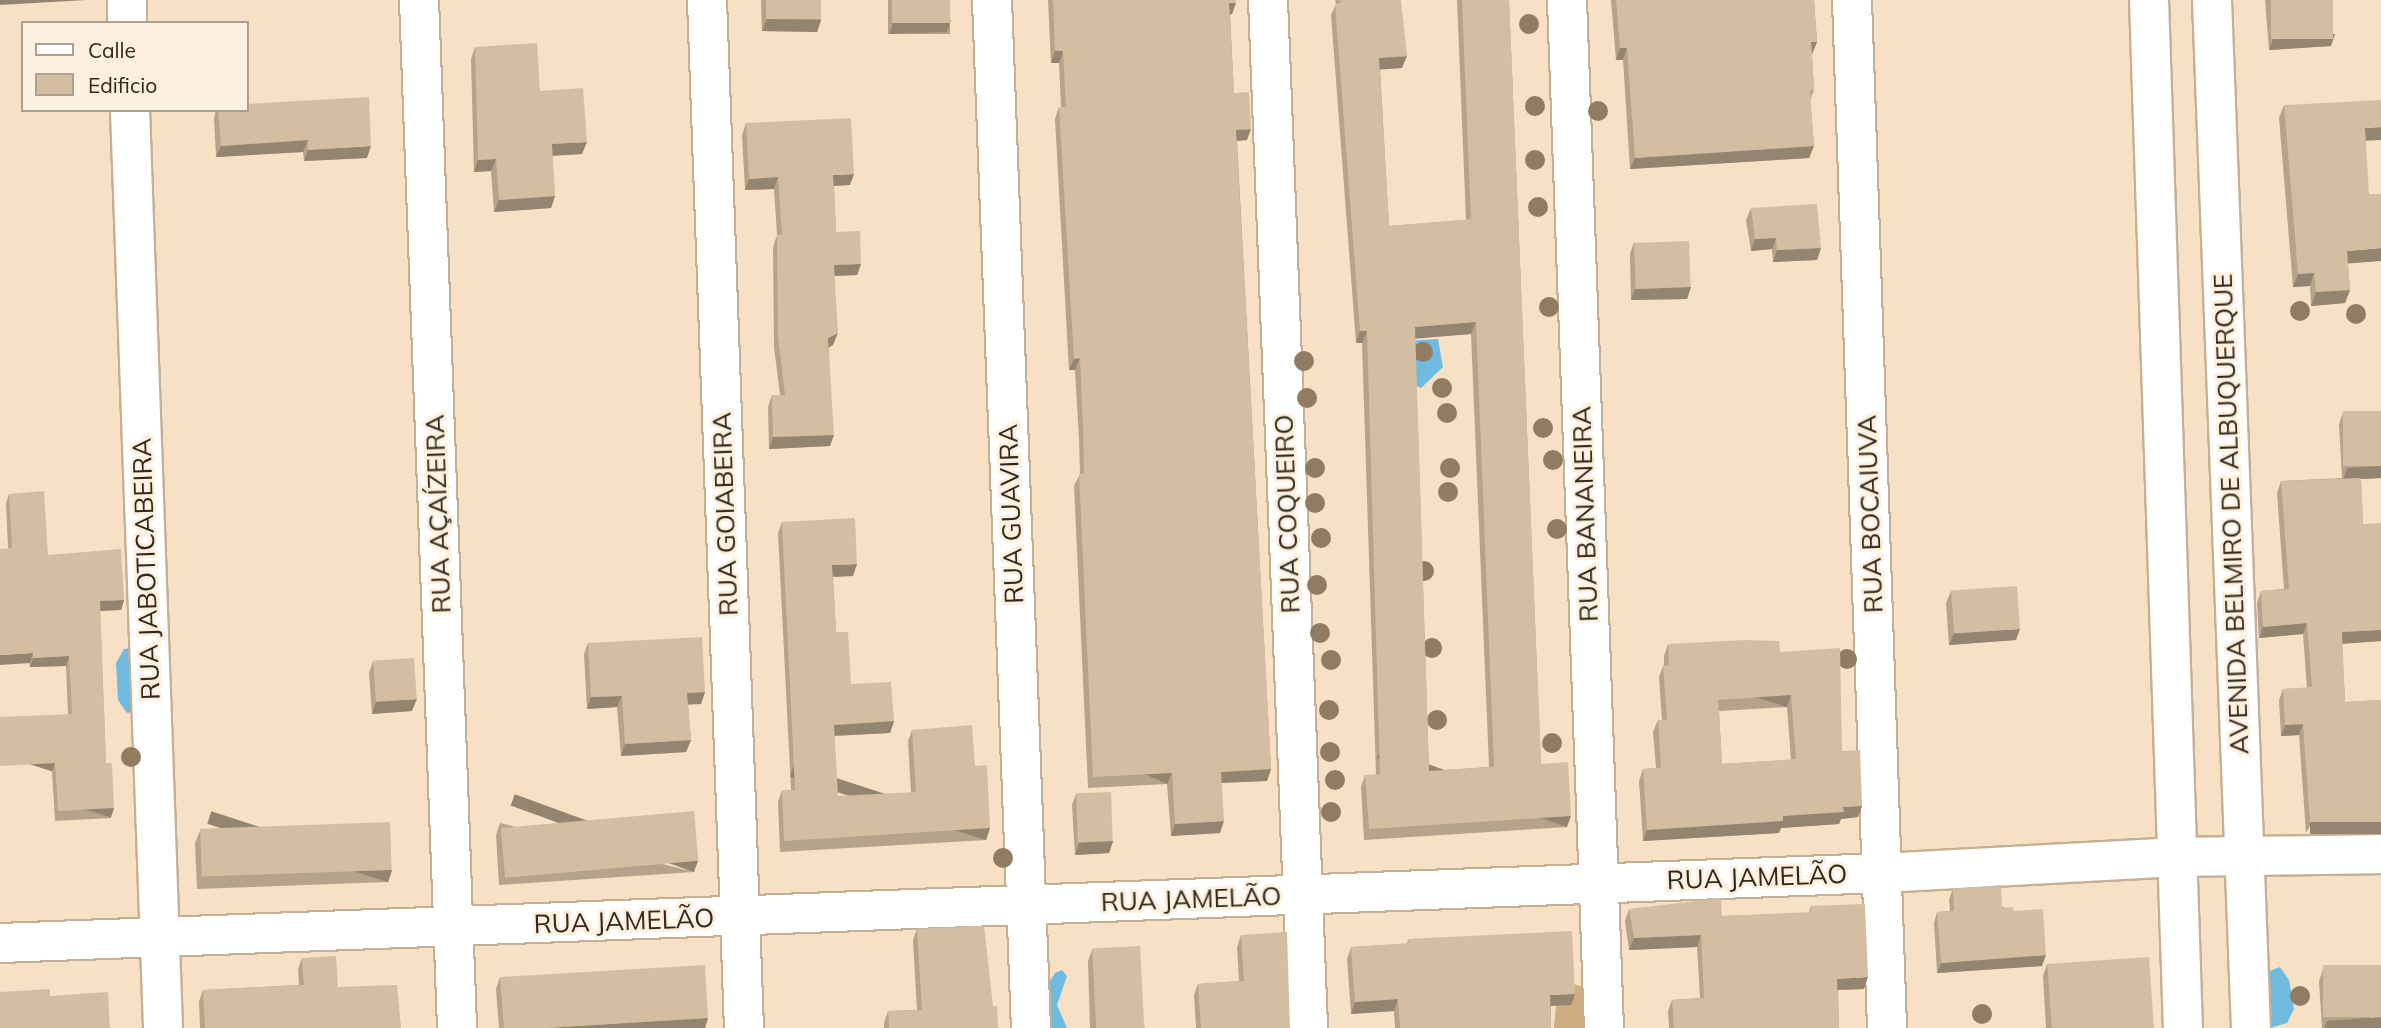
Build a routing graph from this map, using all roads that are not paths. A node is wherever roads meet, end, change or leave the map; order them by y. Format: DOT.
graph roads {
  1 [pos="127,0"];
  2 [pos="419,0"];
  3 [pos="707,0"];
  4 [pos="992,0"];
  5 [pos="1268,0"];
  6 [pos="1567,0"];
  7 [pos="1852,0"];
  8 [pos="2149,0"];
  9 [pos="2212,0"];
  10 [pos="127,21"];
  11 [pos="130,112"];
  12 [pos="2381,854"];
  13 [pos="2174,857"];
  14 [pos="2243,859"];
  15 [pos="1882,873"];
  16 [pos="1599,883"];
  17 [pos="1301,894"];
  18 [pos="1026,905"];
  19 [pos="740,916"];
  20 [pos="452,928"];
  21 [pos="159,939"];
  22 [pos="0,943"];
  23 [pos="163,1028"];
  24 [pos="457,1028"];
  25 [pos="744,1028"];
  26 [pos="1031,1028"];
  27 [pos="1308,1028"];
  28 [pos="1604,1028"];
  29 [pos="1887,1028"];
  30 [pos="2183,1028"];
  31 [pos="2251,1028"];
  1 -- 10 [label="street"];
  2 -- 20 [label="street, RUA AÇAÍZEIRA"];
  3 -- 19 [label="street, RUA GOIABEIRA"];
  4 -- 18 [label="street, RUA GUAVIRA"];
  5 -- 17 [label="street, RUA COQUEIRO"];
  6 -- 16 [label="street, RUA BANANEIRA"];
  7 -- 15 [label="street, RUA BOCAIUVA"];
  8 -- 13 [label="street"];
  9 -- 14 [label="street, AVENIDA BELMIRO DE ALBUQUERQUE"];
  11 -- 21 [label="street, RUA JABOTICABEIRA"];
  12 -- 14 [label="street, RUA JAMELÃO"];
  13 -- 14 [label="street, RUA JAMELÃO"];
  13 -- 15 [label="street, RUA JAMELÃO"];
  13 -- 30 [label="street"];
  14 -- 31 [label="street, AVENIDA BELMIRO DE ALBUQUERQUE"];
  15 -- 16 [label="street, RUA JAMELÃO"];
  15 -- 29 [label="street, RUA BOCAIUVA"];
  16 -- 17 [label="street, RUA JAMELÃO"];
  16 -- 28 [label="street, RUA BANANEIRA"];
  17 -- 18 [label="street, RUA JAMELÃO"];
  17 -- 27 [label="street, RUA COQUEIRO"];
  18 -- 19 [label="street, RUA JAMELÃO"];
  18 -- 26 [label="street, RUA GUAVIRA"];
  19 -- 20 [label="street, RUA JAMELÃO"];
  19 -- 25 [label="street, RUA GOIABEIRA"];
  20 -- 21 [label="street, RUA JAMELÃO"];
  20 -- 24 [label="street, RUA AÇAÍZEIRA"];
  21 -- 22 [label="street, RUA JAMELÃO"];
  21 -- 23 [label="street, RUA JABOTICABEIRA"];
}
